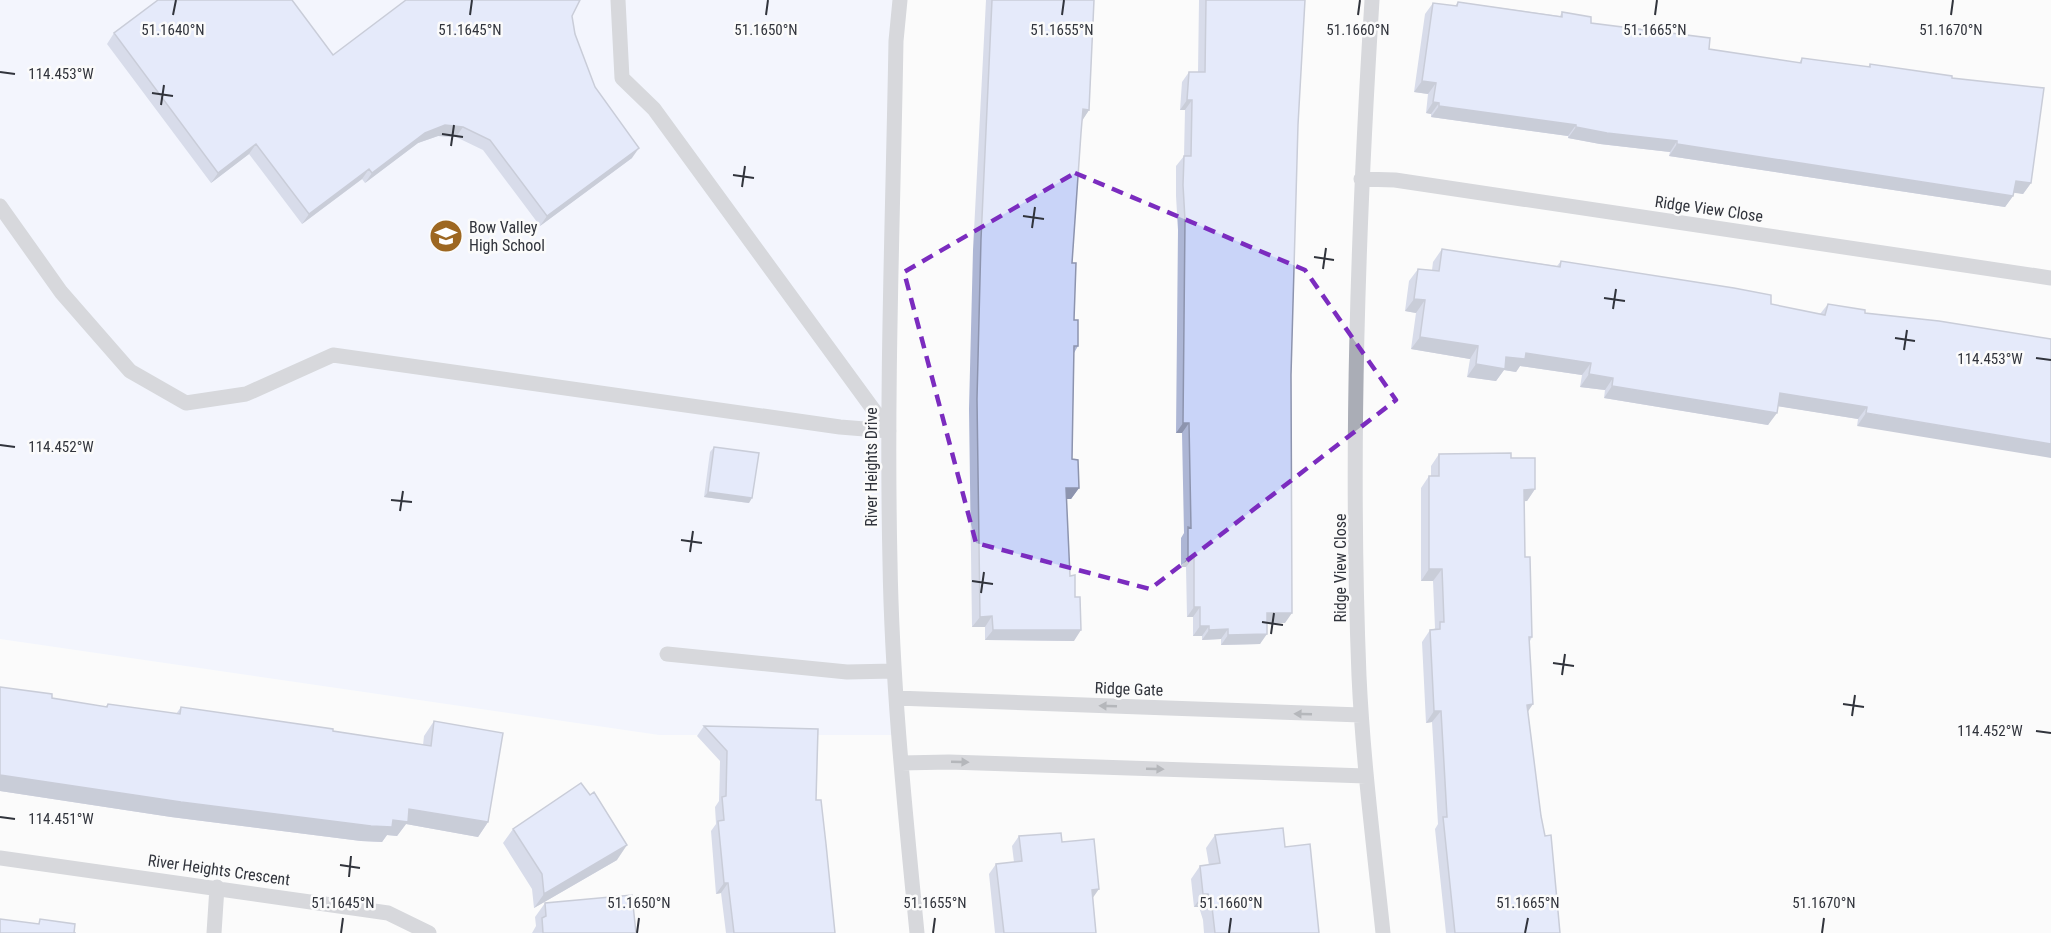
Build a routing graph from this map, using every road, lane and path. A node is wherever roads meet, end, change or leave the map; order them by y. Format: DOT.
graph roads {
  1 [pos="618,0"];
  2 [pos="900,0"];
  3 [pos="1372,0"];
  4 [pos="1361,178"];
  5 [pos="0,206"];
  6 [pos="2051,278"];
  7 [pos="889,431"];
  8 [pos="667,654"];
  9 [pos="894,671"];
  10 [pos="896,698"];
  11 [pos="1361,715"];
  12 [pos="901,764"];
  13 [pos="1366,776"];
  14 [pos="0,858"];
  15 [pos="217,888"];
  16 [pos="214,933"];
  17 [pos="429,933"];
  18 [pos="917,933"];
  19 [pos="1383,933"];
  1 -- 7 [label="street"];
  2 -- 7 [label="street, River Heights Drive"];
  3 -- 4 [label="street, Ridge View Close"];
  4 -- 6 [label="street, Ridge View Close"];
  4 -- 11 [label="street, Ridge View Close"];
  5 -- 7 [label="street"];
  7 -- 9 [label="street, River Heights Drive"];
  8 -- 9 [label="street"];
  9 -- 10 [label="street, River Heights Drive"];
  11 -- 10 [label="street, Ridge Gate, one-way"];
  10 -- 12 [label="street, River Heights Drive"];
  11 -- 13 [label="street, Ridge View Close"];
  12 -- 13 [label="street, one-way"];
  12 -- 18 [label="street, River Heights Drive"];
  13 -- 19 [label="street, Ridge View Close"];
  14 -- 15 [label="street, River Heights Crescent"];
  15 -- 16 [label="street"];
  15 -- 17 [label="street, River Heights Crescent"];
}
